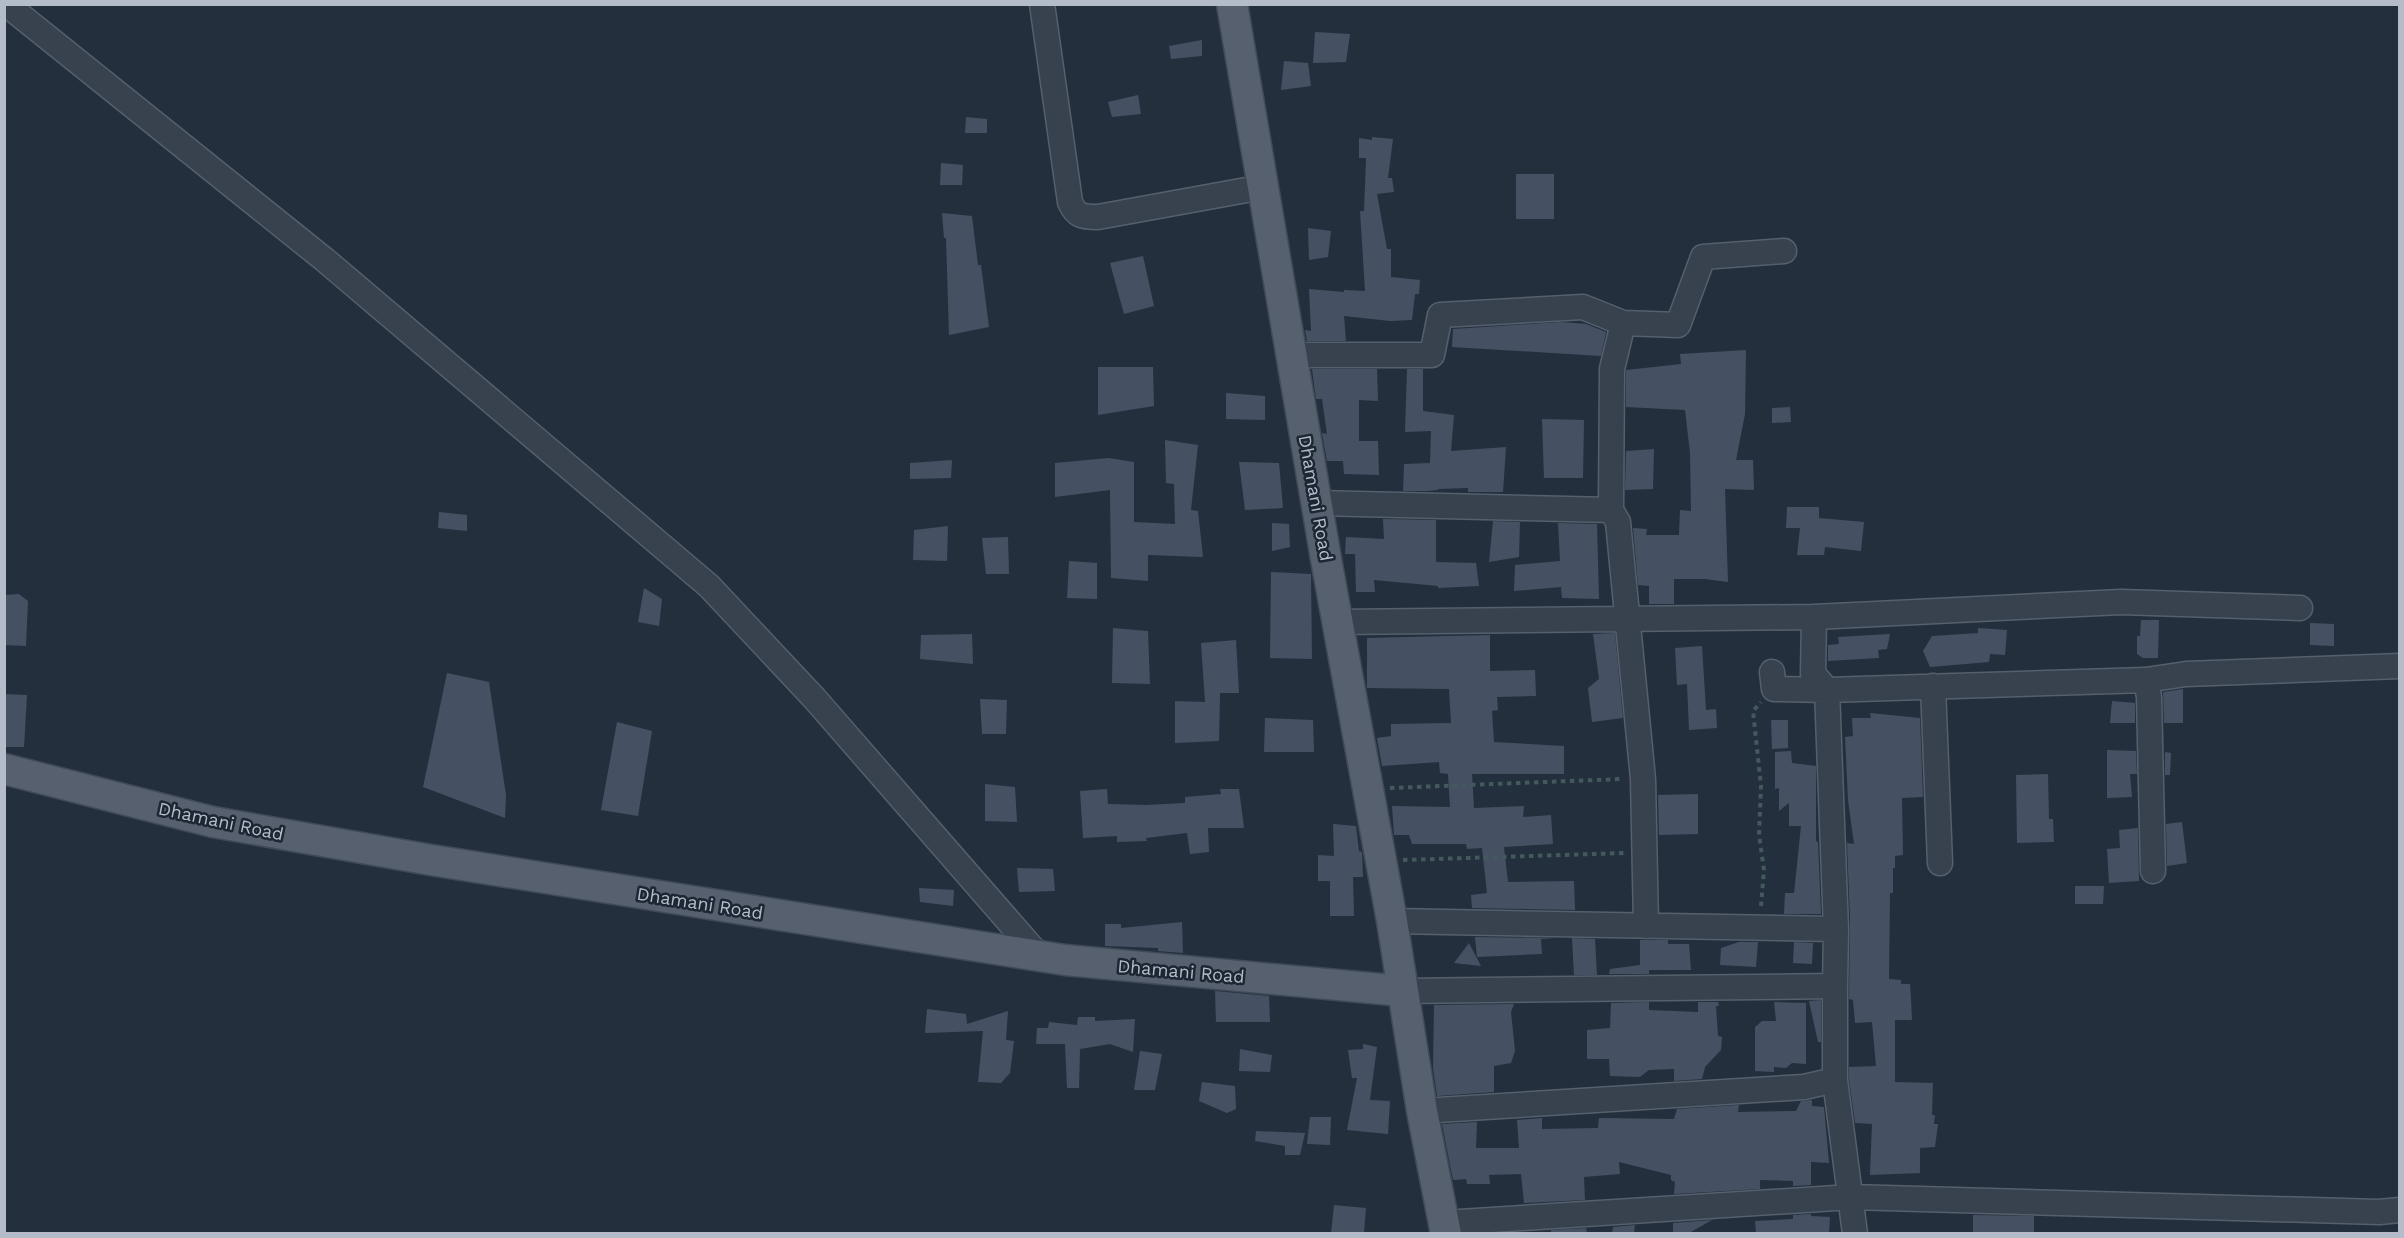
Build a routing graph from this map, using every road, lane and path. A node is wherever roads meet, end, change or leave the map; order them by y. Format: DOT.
graph roads {
  1 [pos="6,4"];
  2 [pos="1042,4"];
  3 [pos="1232,4"];
  4 [pos="1263,188"];
  5 [pos="1784,251"];
  6 [pos="1623,323"];
  7 [pos="1292,355"];
  8 [pos="1316,503"];
  9 [pos="1611,510"];
  10 [pos="2300,608"];
  11 [pos="1814,618"];
  12 [pos="1626,620"];
  13 [pos="1338,622"];
  14 [pos="2400,666"];
  15 [pos="2146,680"];
  16 [pos="1773,681"];
  17 [pos="1933,686"];
  18 [pos="1827,690"];
  19 [pos="4,770"];
  20 [pos="1643,778"];
  21 [pos="1368,789"];
  22 [pos="1644,852"];
  23 [pos="1381,861"];
  24 [pos="1940,863"];
  25 [pos="2153,871"];
  26 [pos="1392,921"];
  27 [pos="1646,926"];
  28 [pos="1759,928"];
  29 [pos="1836,930"];
  30 [pos="1039,956"];
  31 [pos="1835,986"];
  32 [pos="1403,991"];
  33 [pos="1835,1080"];
  34 [pos="1422,1111"];
  35 [pos="1851,1197"];
  36 [pos="2386,1219"];
  37 [pos="1445,1228"];
  38 [pos="1855,1233"];
  1 -- 30 [label="street"];
  2 -- 4 [label="street"];
  3 -- 4 [label="main road, Dhamani Road"];
  4 -- 7 [label="main road, Dhamani Road"];
  5 -- 6 [label="street"];
  6 -- 7 [label="street"];
  6 -- 9 [label="street"];
  7 -- 8 [label="main road, Dhamani Road"];
  8 -- 9 [label="street"];
  8 -- 13 [label="main road, Dhamani Road"];
  9 -- 12 [label="street"];
  10 -- 11 [label="street"];
  11 -- 12 [label="street"];
  11 -- 18 [label="street"];
  12 -- 13 [label="street"];
  12 -- 20 [label="street"];
  13 -- 21 [label="main road, Dhamani Road"];
  14 -- 15 [label="street"];
  15 -- 17 [label="street"];
  15 -- 25 [label="street"];
  16 -- 18 [label="street"];
  16 -- 28 [label="path"];
  17 -- 18 [label="street"];
  17 -- 24 [label="street"];
  18 -- 29 [label="street"];
  19 -- 30 [label="main road, Dhamani Road"];
  20 -- 21 [label="path"];
  20 -- 22 [label="street"];
  21 -- 23 [label="main road, Dhamani Road"];
  22 -- 23 [label="path"];
  22 -- 27 [label="street"];
  23 -- 26 [label="main road, Dhamani Road"];
  26 -- 27 [label="street"];
  26 -- 32 [label="main road, Dhamani Road"];
  27 -- 28 [label="street"];
  28 -- 29 [label="street"];
  29 -- 31 [label="street"];
  30 -- 32 [label="main road, Dhamani Road"];
  31 -- 32 [label="street"];
  31 -- 33 [label="street"];
  32 -- 34 [label="main road, Dhamani Road"];
  33 -- 34 [label="street"];
  33 -- 35 [label="street"];
  34 -- 37 [label="main road, Dhamani Road"];
  35 -- 36 [label="street"];
  35 -- 37 [label="street"];
  35 -- 38 [label="street"];
}
